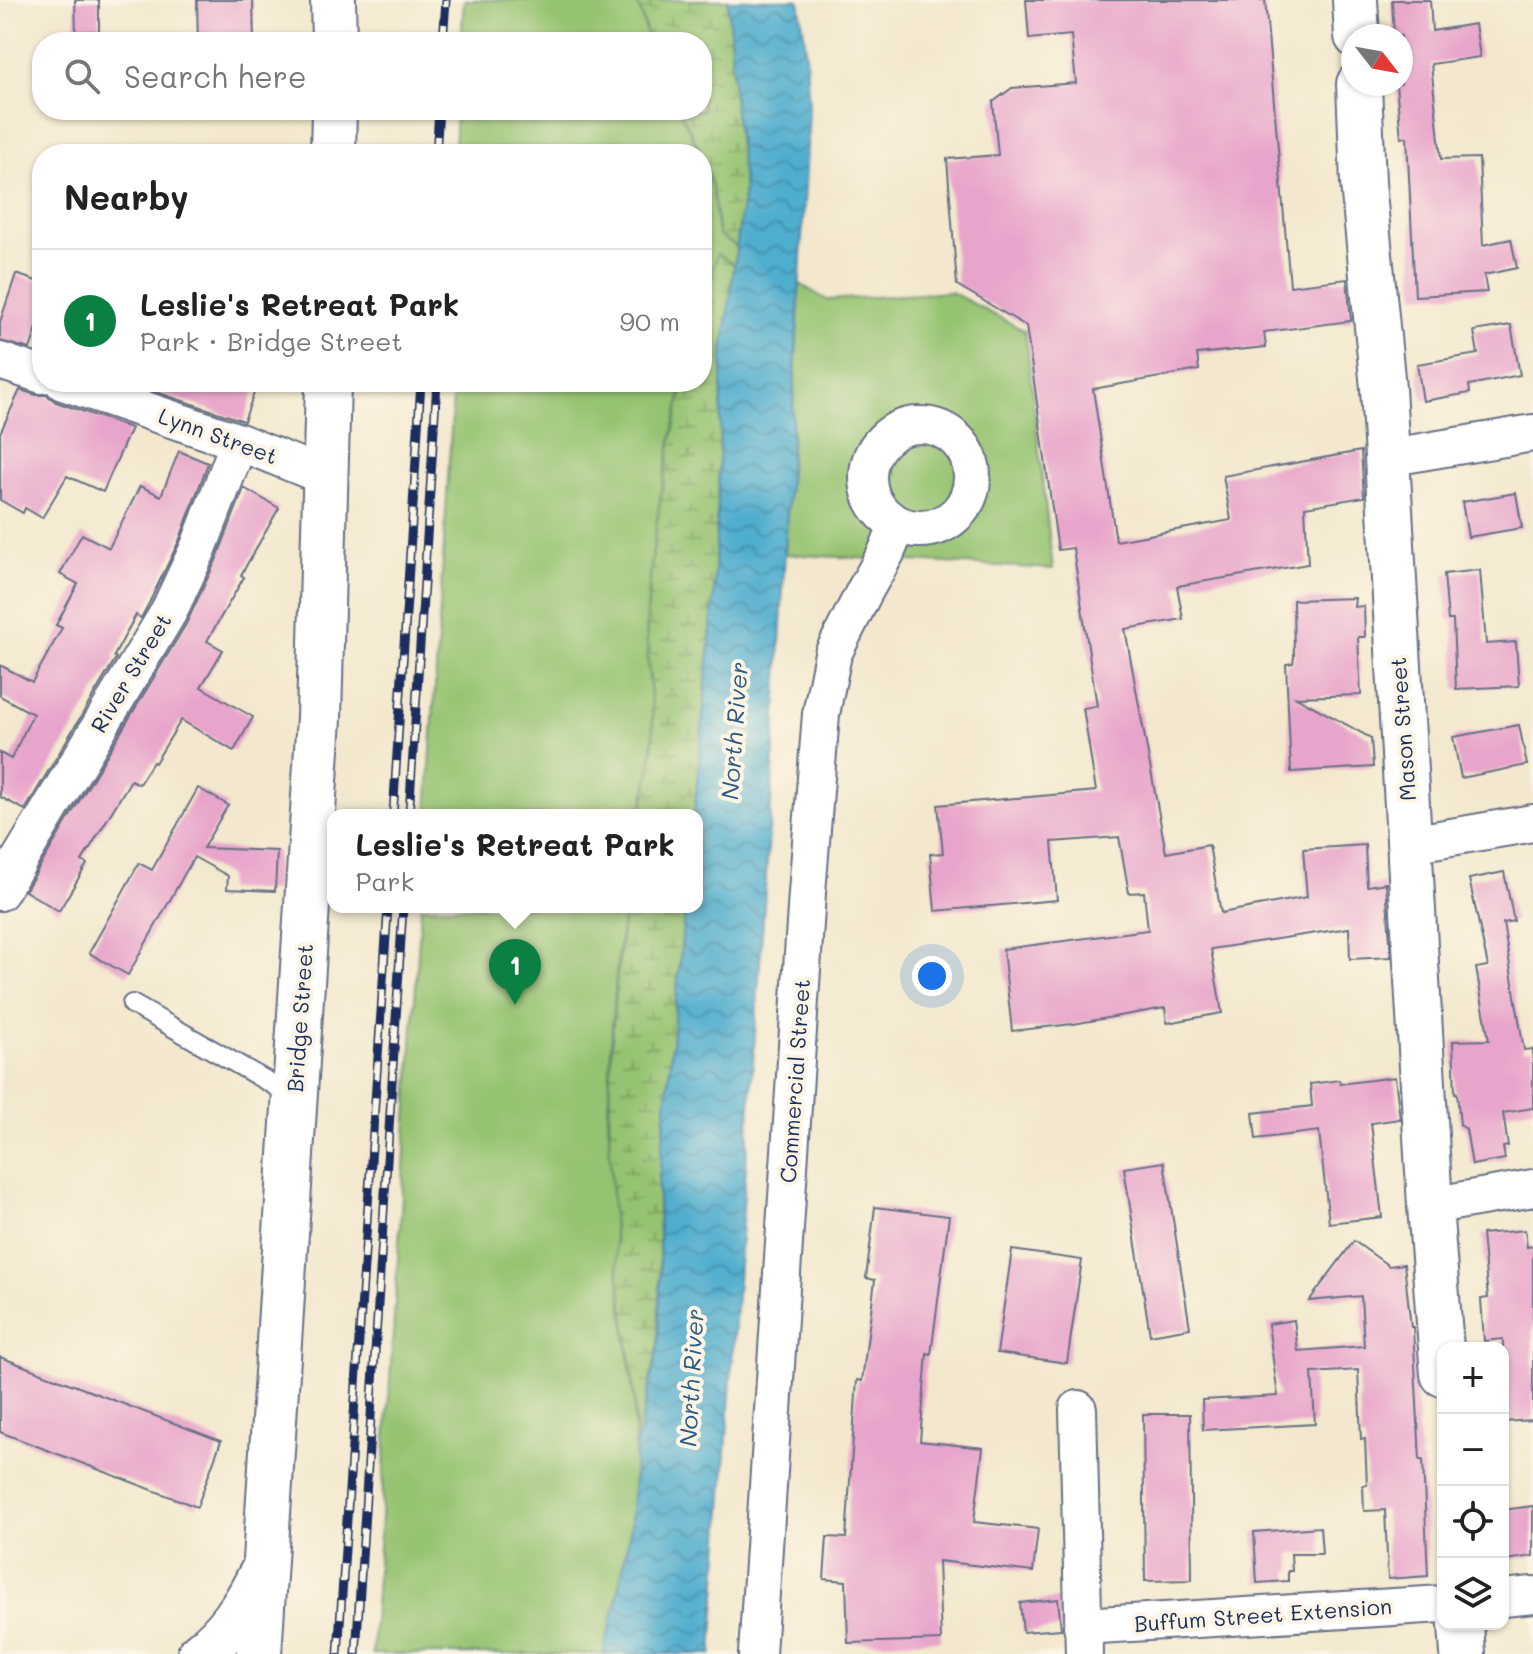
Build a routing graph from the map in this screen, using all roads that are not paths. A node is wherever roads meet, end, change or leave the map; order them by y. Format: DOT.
graph roads {
  1 [pos="333,0"];
  2 [pos="1355,0"];
  3 [pos="1356,24"];
  4 [pos="334,32"];
  5 [pos="1359,96"];
  6 [pos="334,120"];
  7 [pos="333,144"];
  8 [pos="92,392"];
  9 [pos="328,392"];
  10 [pos="1533,433"];
  11 [pos="239,442"];
  12 [pos="1386,458"];
  13 [pos="326,477"];
  14 [pos="898,524"];
  15 [pos="1533,823"];
  16 [pos="1410,844"];
  17 [pos="0,892"];
  18 [pos="132,1004"];
  19 [pos="295,1096"];
  20 [pos="1533,1188"];
  21 [pos="1430,1206"];
  22 [pos="1441,1342"];
  23 [pos="1078,1409"];
  24 [pos="264,1566"];
  25 [pos="1533,1595"];
  26 [pos="1509,1597"];
  27 [pos="1437,1605"];
  28 [pos="1461,1630"];
  29 [pos="1083,1640"];
  30 [pos="200,1654"];
  31 [pos="259,1654"];
  32 [pos="757,1654"];
  33 [pos="1463,1654"];
  1 -- 4 [label="main road"];
  2 -- 3 [label="main road"];
  5 -- 12 [label="main road, Mason Street"];
  6 -- 7 [label="main road"];
  8 -- 11 [label="street, Lynn Street"];
  9 -- 13 [label="main road, Bridge Street"];
  10 -- 12 [label="street"];
  11 -- 13 [label="street, Lynn Street"];
  11 -- 17 [label="street, River Street"];
  12 -- 16 [label="main road, Mason Street"];
  13 -- 19 [label="main road, Bridge Street"];
  14 -- 32 [label="street, Commercial Street"];
  15 -- 16 [label="street"];
  16 -- 21 [label="main road, Mason Street"];
  18 -- 19 [label="lane"];
  19 -- 24 [label="main road, Bridge Street"];
  20 -- 21 [label="street"];
  21 -- 22 [label="main road, Mason Street"];
  23 -- 29 [label="street"];
  24 -- 30 [label="main road"];
  24 -- 31 [label="main road, Bridge Street"];
  25 -- 26 [label="street"];
  27 -- 29 [label="street, Buffum Street Extension"];
  28 -- 33 [label="main road"];
}
